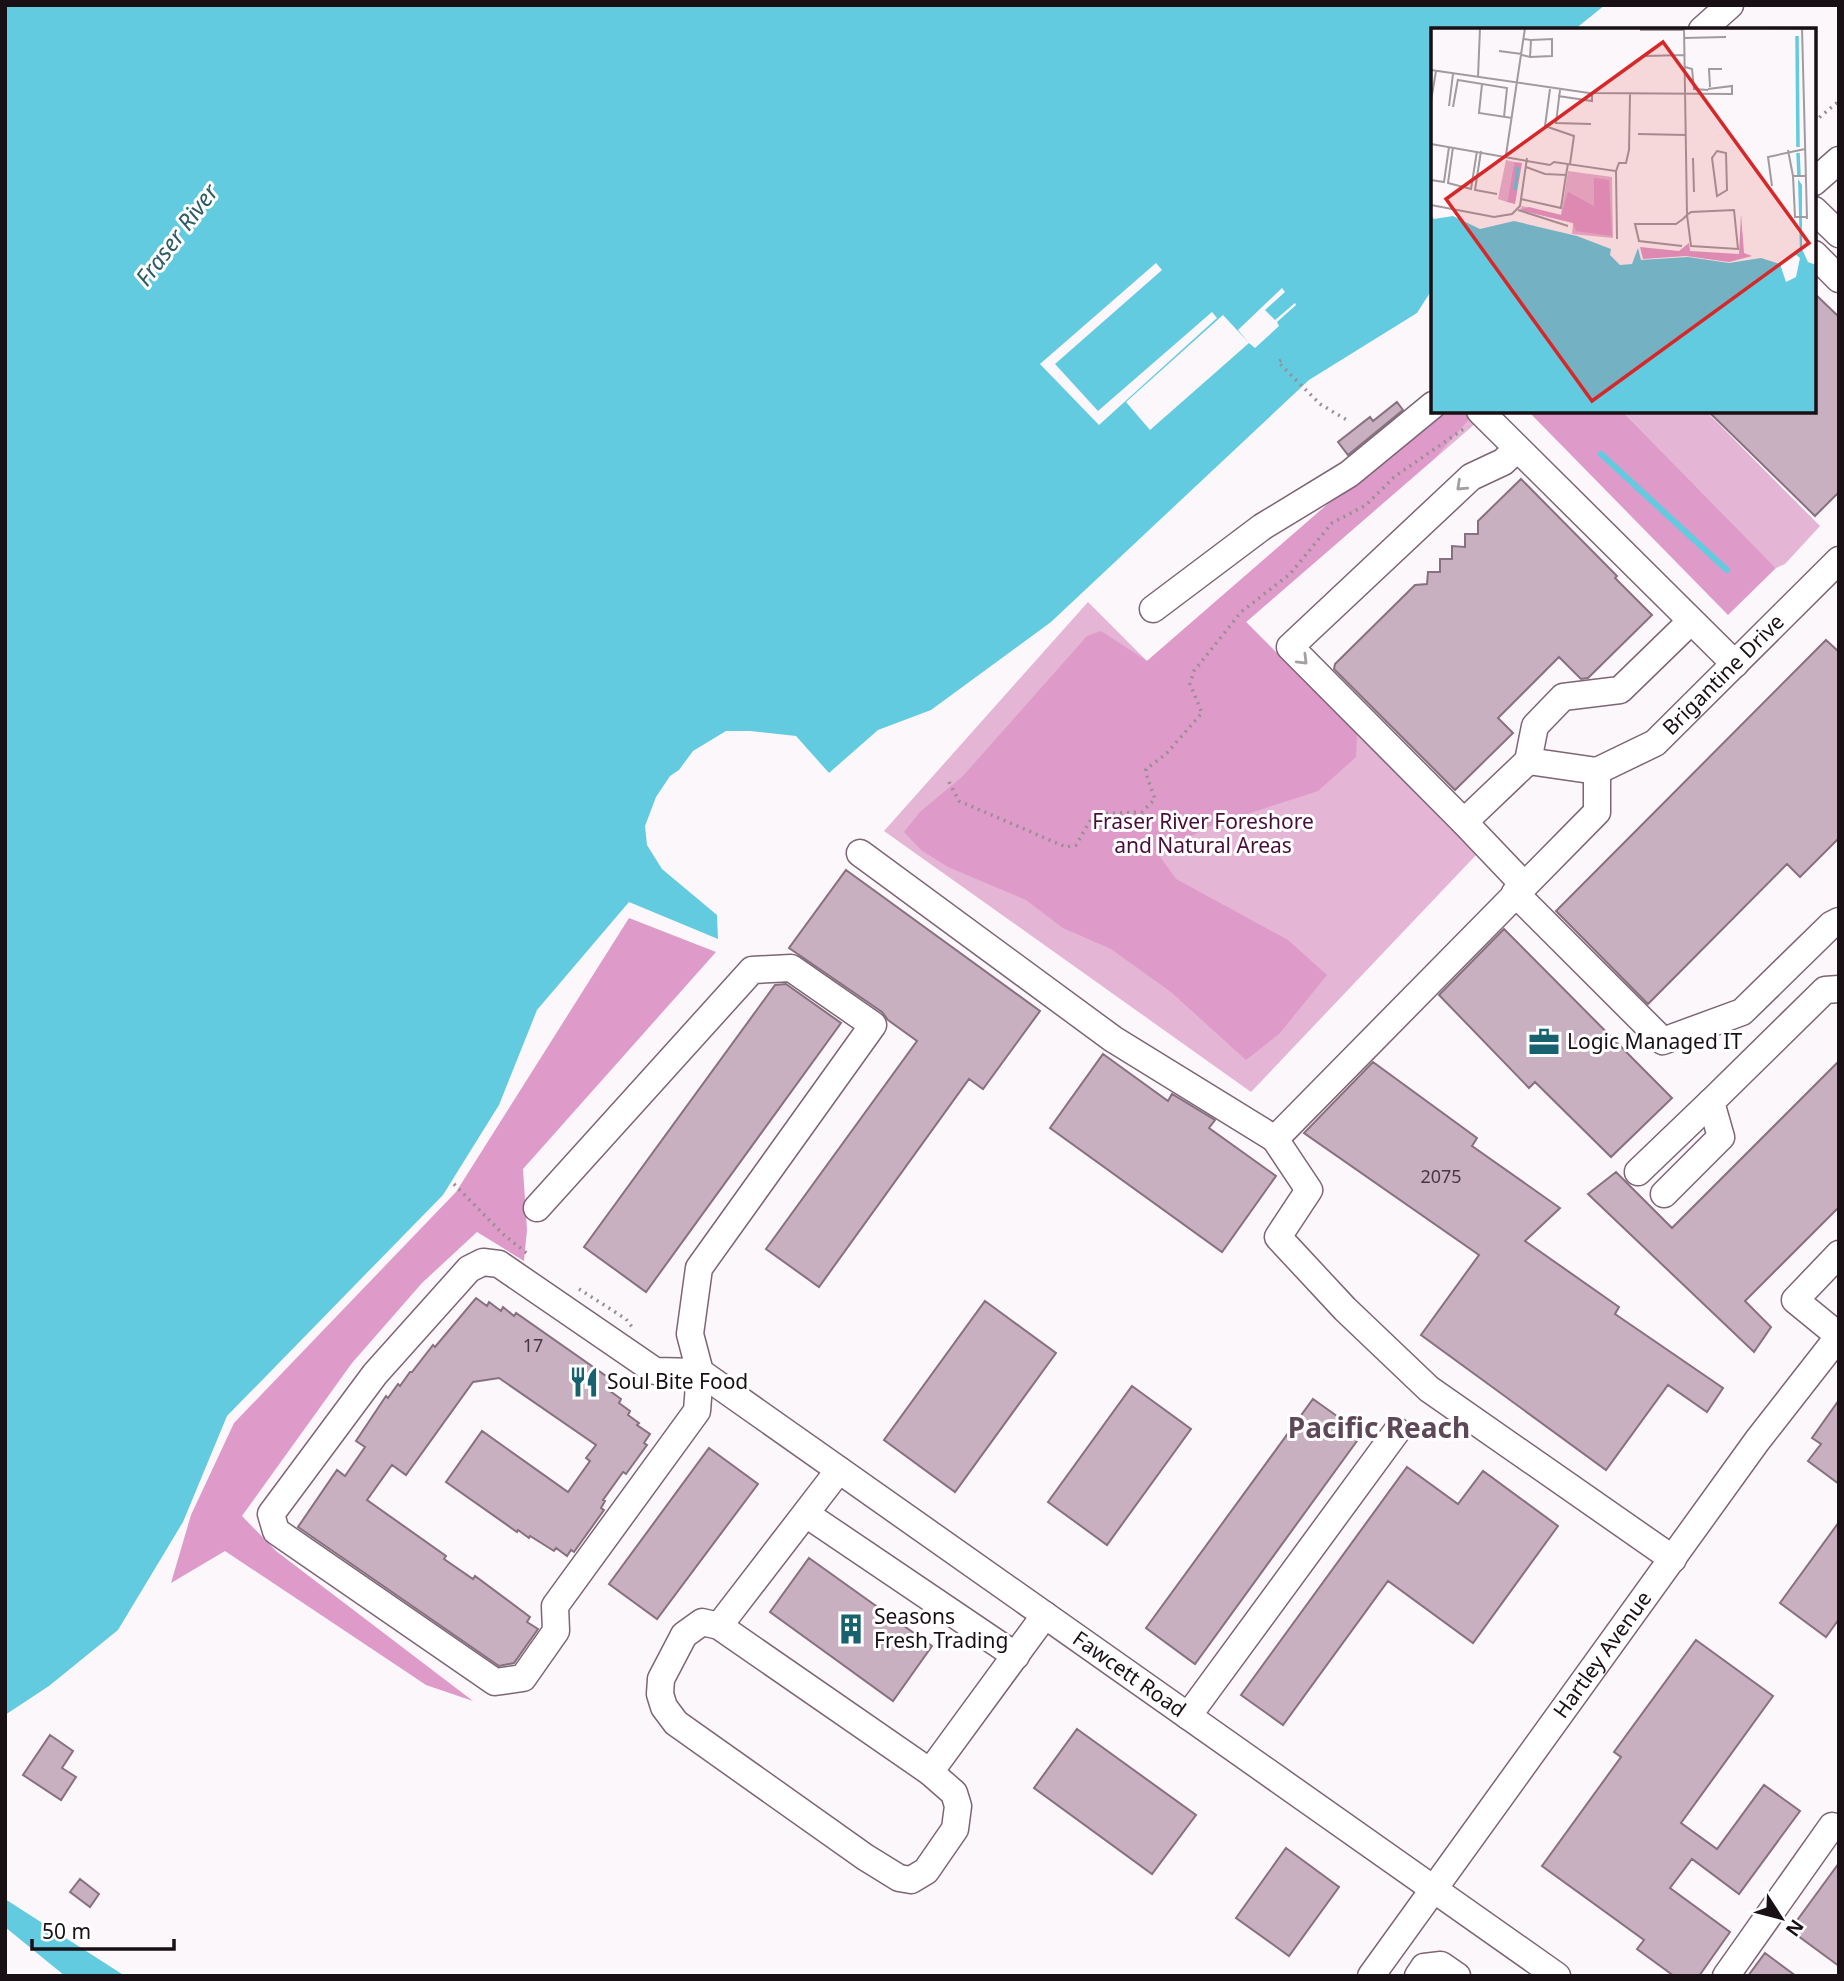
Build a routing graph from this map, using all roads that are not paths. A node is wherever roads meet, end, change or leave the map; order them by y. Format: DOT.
graph roads {
  1 [pos="1730,5"];
  2 [pos="1704,28"];
  3 [pos="1839,160"];
  4 [pos="1816,180"];
  5 [pos="1816,212"];
  6 [pos="1839,234"];
  7 [pos="1816,256"];
  8 [pos="1839,279"];
  9 [pos="1431,407"];
  10 [pos="1481,413"];
  11 [pos="1517,449"];
  12 [pos="1839,561"];
  13 [pos="1153,609"];
  14 [pos="1691,621"];
  15 [pos="1735,664"];
  16 [pos="1528,761"];
  17 [pos="1597,771"];
  18 [pos="1464,822"];
  19 [pos="860,853"];
  20 [pos="1520,889"];
  21 [pos="1839,921"];
  22 [pos="1839,989"];
  23 [pos="1710,1102"];
  24 [pos="1275,1139"];
  25 [pos="1637,1172"];
  26 [pos="1664,1194"];
  27 [pos="537,1208"];
  28 [pos="1839,1254"];
  29 [pos="1839,1336"];
  30 [pos="700,1372"];
  31 [pos="1397,1432"];
  32 [pos="839,1470"];
  33 [pos="806,1514"];
  34 [pos="1673,1559"];
  35 [pos="1045,1615"];
  36 [pos="719,1626"];
  37 [pos="1016,1656"];
  38 [pos="1188,1716"];
  39 [pos="930,1772"];
  40 [pos="1832,1826"];
  41 [pos="1434,1888"];
  42 [pos="1371,1976"];
  43 [pos="1418,1976"];
  44 [pos="1457,1976"];
  45 [pos="1557,1976"];
  46 [pos="1726,1976"];
  1 -- 2 [label="street"];
  3 -- 4 [label="street"];
  5 -- 6 [label="street"];
  7 -- 8 [label="street"];
  9 -- 13 [label="street"];
  10 -- 11 [label="street"];
  11 -- 14 [label="street"];
  11 -- 18 [label="street, one-way"];
  12 -- 15 [label="street, Brigantine Drive"];
  14 -- 15 [label="street"];
  14 -- 16 [label="street"];
  15 -- 17 [label="street, Brigantine Drive"];
  16 -- 17 [label="street"];
  16 -- 18 [label="street"];
  17 -- 20 [label="street"];
  18 -- 20 [label="street"];
  19 -- 24 [label="street"];
  20 -- 21 [label="street"];
  20 -- 24 [label="street"];
  22 -- 23 [label="street"];
  23 -- 25 [label="street"];
  23 -- 26 [label="street"];
  24 -- 34 [label="street"];
  27 -- 30 [label="street"];
  28 -- 29 [label="street"];
  29 -- 34 [label="street, Hartley Avenue"];
  30 -- 30 [label="street"];
  30 -- 32 [label="street, Fawcett Road"];
  31 -- 38 [label="street"];
  32 -- 33 [label="street"];
  32 -- 35 [label="street, Fawcett Road"];
  33 -- 36 [label="street"];
  33 -- 37 [label="street"];
  34 -- 41 [label="street, Hartley Avenue"];
  35 -- 37 [label="street"];
  35 -- 38 [label="street, Fawcett Road"];
  36 -- 39 [label="street"];
  36 -- 39 [label="street"];
  37 -- 39 [label="street"];
  38 -- 41 [label="street, Fawcett Road"];
  40 -- 46 [label="street"];
  41 -- 42 [label="street, Hartley Avenue"];
  41 -- 45 [label="street, Fawcett Road"];
  43 -- 44 [label="street"];
}
